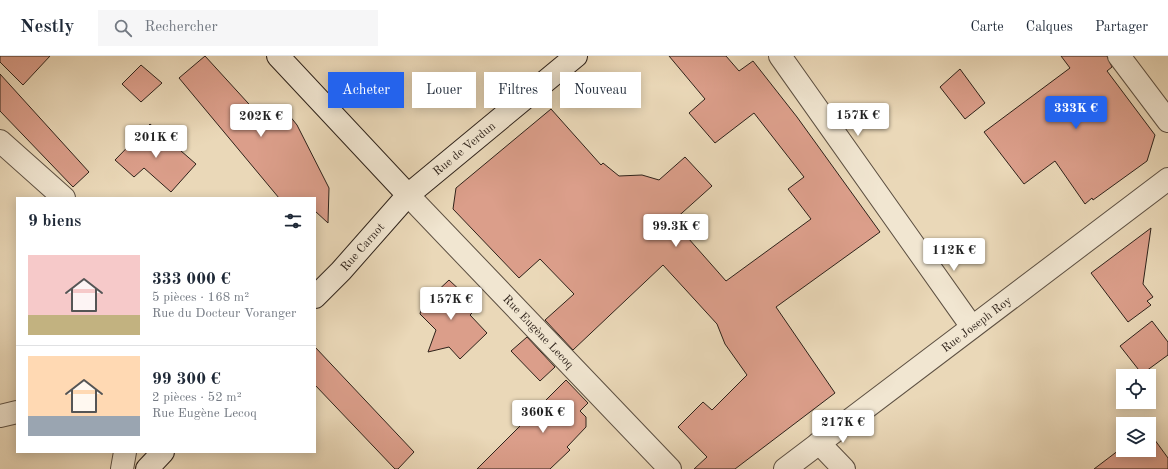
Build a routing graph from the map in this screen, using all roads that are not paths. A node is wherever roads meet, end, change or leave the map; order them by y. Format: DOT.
graph roads {
  1 [pos="278,56"];
  2 [pos="576,56"];
  3 [pos="780,56"];
  4 [pos="1119,56"];
  5 [pos="1168,121"];
  6 [pos="0,142"];
  7 [pos="1168,179"];
  8 [pos="408,195"];
  9 [pos="63,197"];
  10 [pos="316,296"];
  11 [pos="972,327"];
  12 [pos="16,412"];
  13 [pos="0,416"];
  14 [pos="819,443"];
  15 [pos="125,453"];
  16 [pos="162,453"];
  17 [pos="122,469"];
  18 [pos="147,469"];
  19 [pos="670,469"];
  20 [pos="785,469"];
  21 [pos="844,469"];
  1 -- 8 [label="street, Rue Eugène Lecoq"];
  2 -- 8 [label="street, Rue de Verdun"];
  3 -- 11 [label="street"];
  4 -- 5 [label="street"];
  6 -- 9 [label="street"];
  7 -- 11 [label="street, Rue Joseph Roy"];
  8 -- 10 [label="street, Rue Carnot"];
  8 -- 19 [label="street, Rue Eugène Lecoq"];
  11 -- 14 [label="street, Rue Joseph Roy"];
  12 -- 13 [label="street"];
  14 -- 20 [label="street, Rue Joseph Roy"];
  14 -- 21 [label="street"];
  15 -- 17 [label="street"];
  16 -- 18 [label="street"];
}
